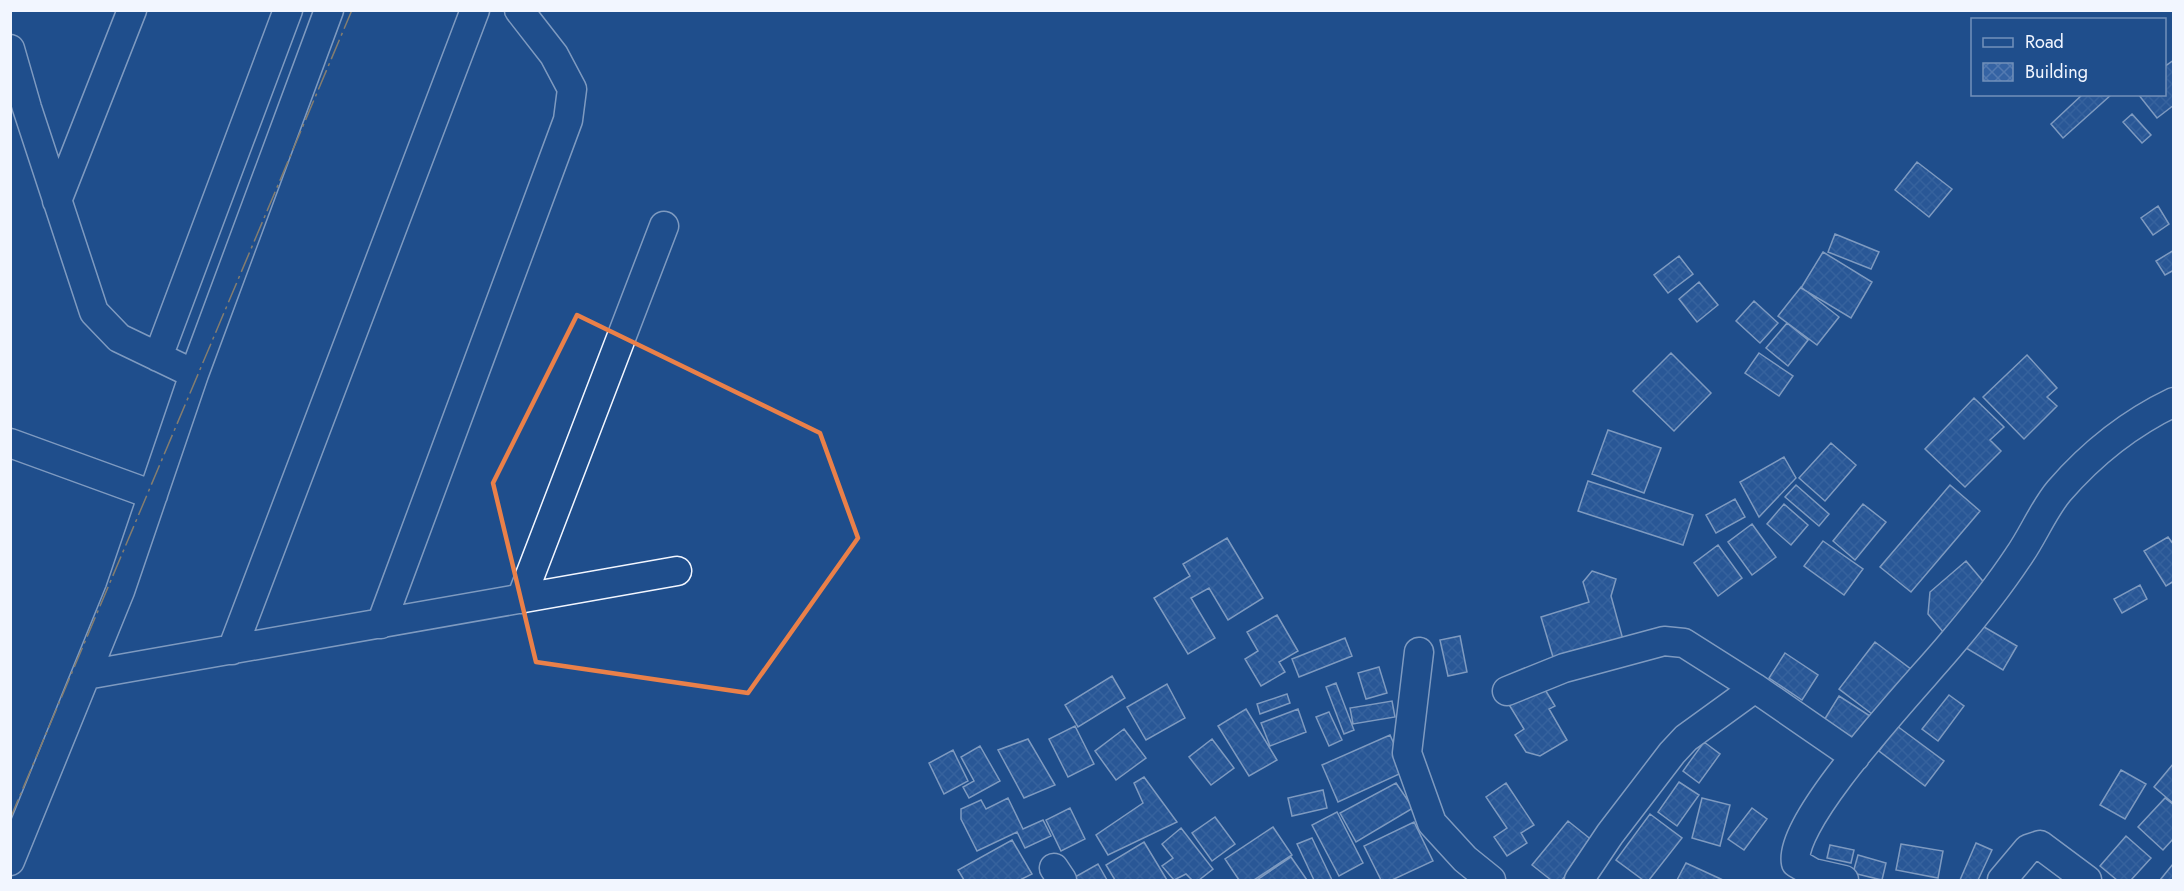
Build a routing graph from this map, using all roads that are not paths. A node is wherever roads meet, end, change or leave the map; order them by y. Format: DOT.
graph roads {
  1 [pos="132,10"];
  2 [pos="288,10"];
  3 [pos="329,10"];
  4 [pos="475,10"];
  5 [pos="519,10"];
  6 [pos="10,49"];
  7 [pos="57,201"];
  8 [pos="664,226"];
  9 [pos="158,357"];
  10 [pos="194,374"];
  11 [pos="2174,402"];
  12 [pos="10,443"];
  13 [pos="153,495"];
  14 [pos="677,571"];
  15 [pos="521,599"];
  16 [pos="381,624"];
  17 [pos="232,650"];
  18 [pos="1419,652"];
  19 [pos="86,675"];
  20 [pos="1755,688"];
  21 [pos="1507,691"];
  22 [pos="1855,757"];
  23 [pos="10,861"];
  24 [pos="1491,880"];
  25 [pos="1579,880"];
  26 [pos="1843,880"];
  27 [pos="2002,880"];
  28 [pos="2087,880"];
  1 -- 7 [label="street"];
  2 -- 9 [label="street"];
  3 -- 10 [label="street"];
  4 -- 17 [label="street"];
  5 -- 16 [label="street"];
  6 -- 7 [label="street"];
  7 -- 9 [label="street"];
  8 -- 15 [label="street"];
  9 -- 10 [label="street"];
  10 -- 13 [label="street"];
  11 -- 22 [label="street"];
  12 -- 13 [label="street"];
  13 -- 19 [label="street"];
  14 -- 15 [label="street"];
  15 -- 16 [label="street"];
  16 -- 17 [label="street"];
  17 -- 19 [label="street"];
  18 -- 24 [label="street"];
  19 -- 23 [label="street"];
  20 -- 21 [label="street"];
  20 -- 22 [label="street"];
  20 -- 25 [label="street"];
  22 -- 26 [label="street"];
  27 -- 28 [label="street"];
}
